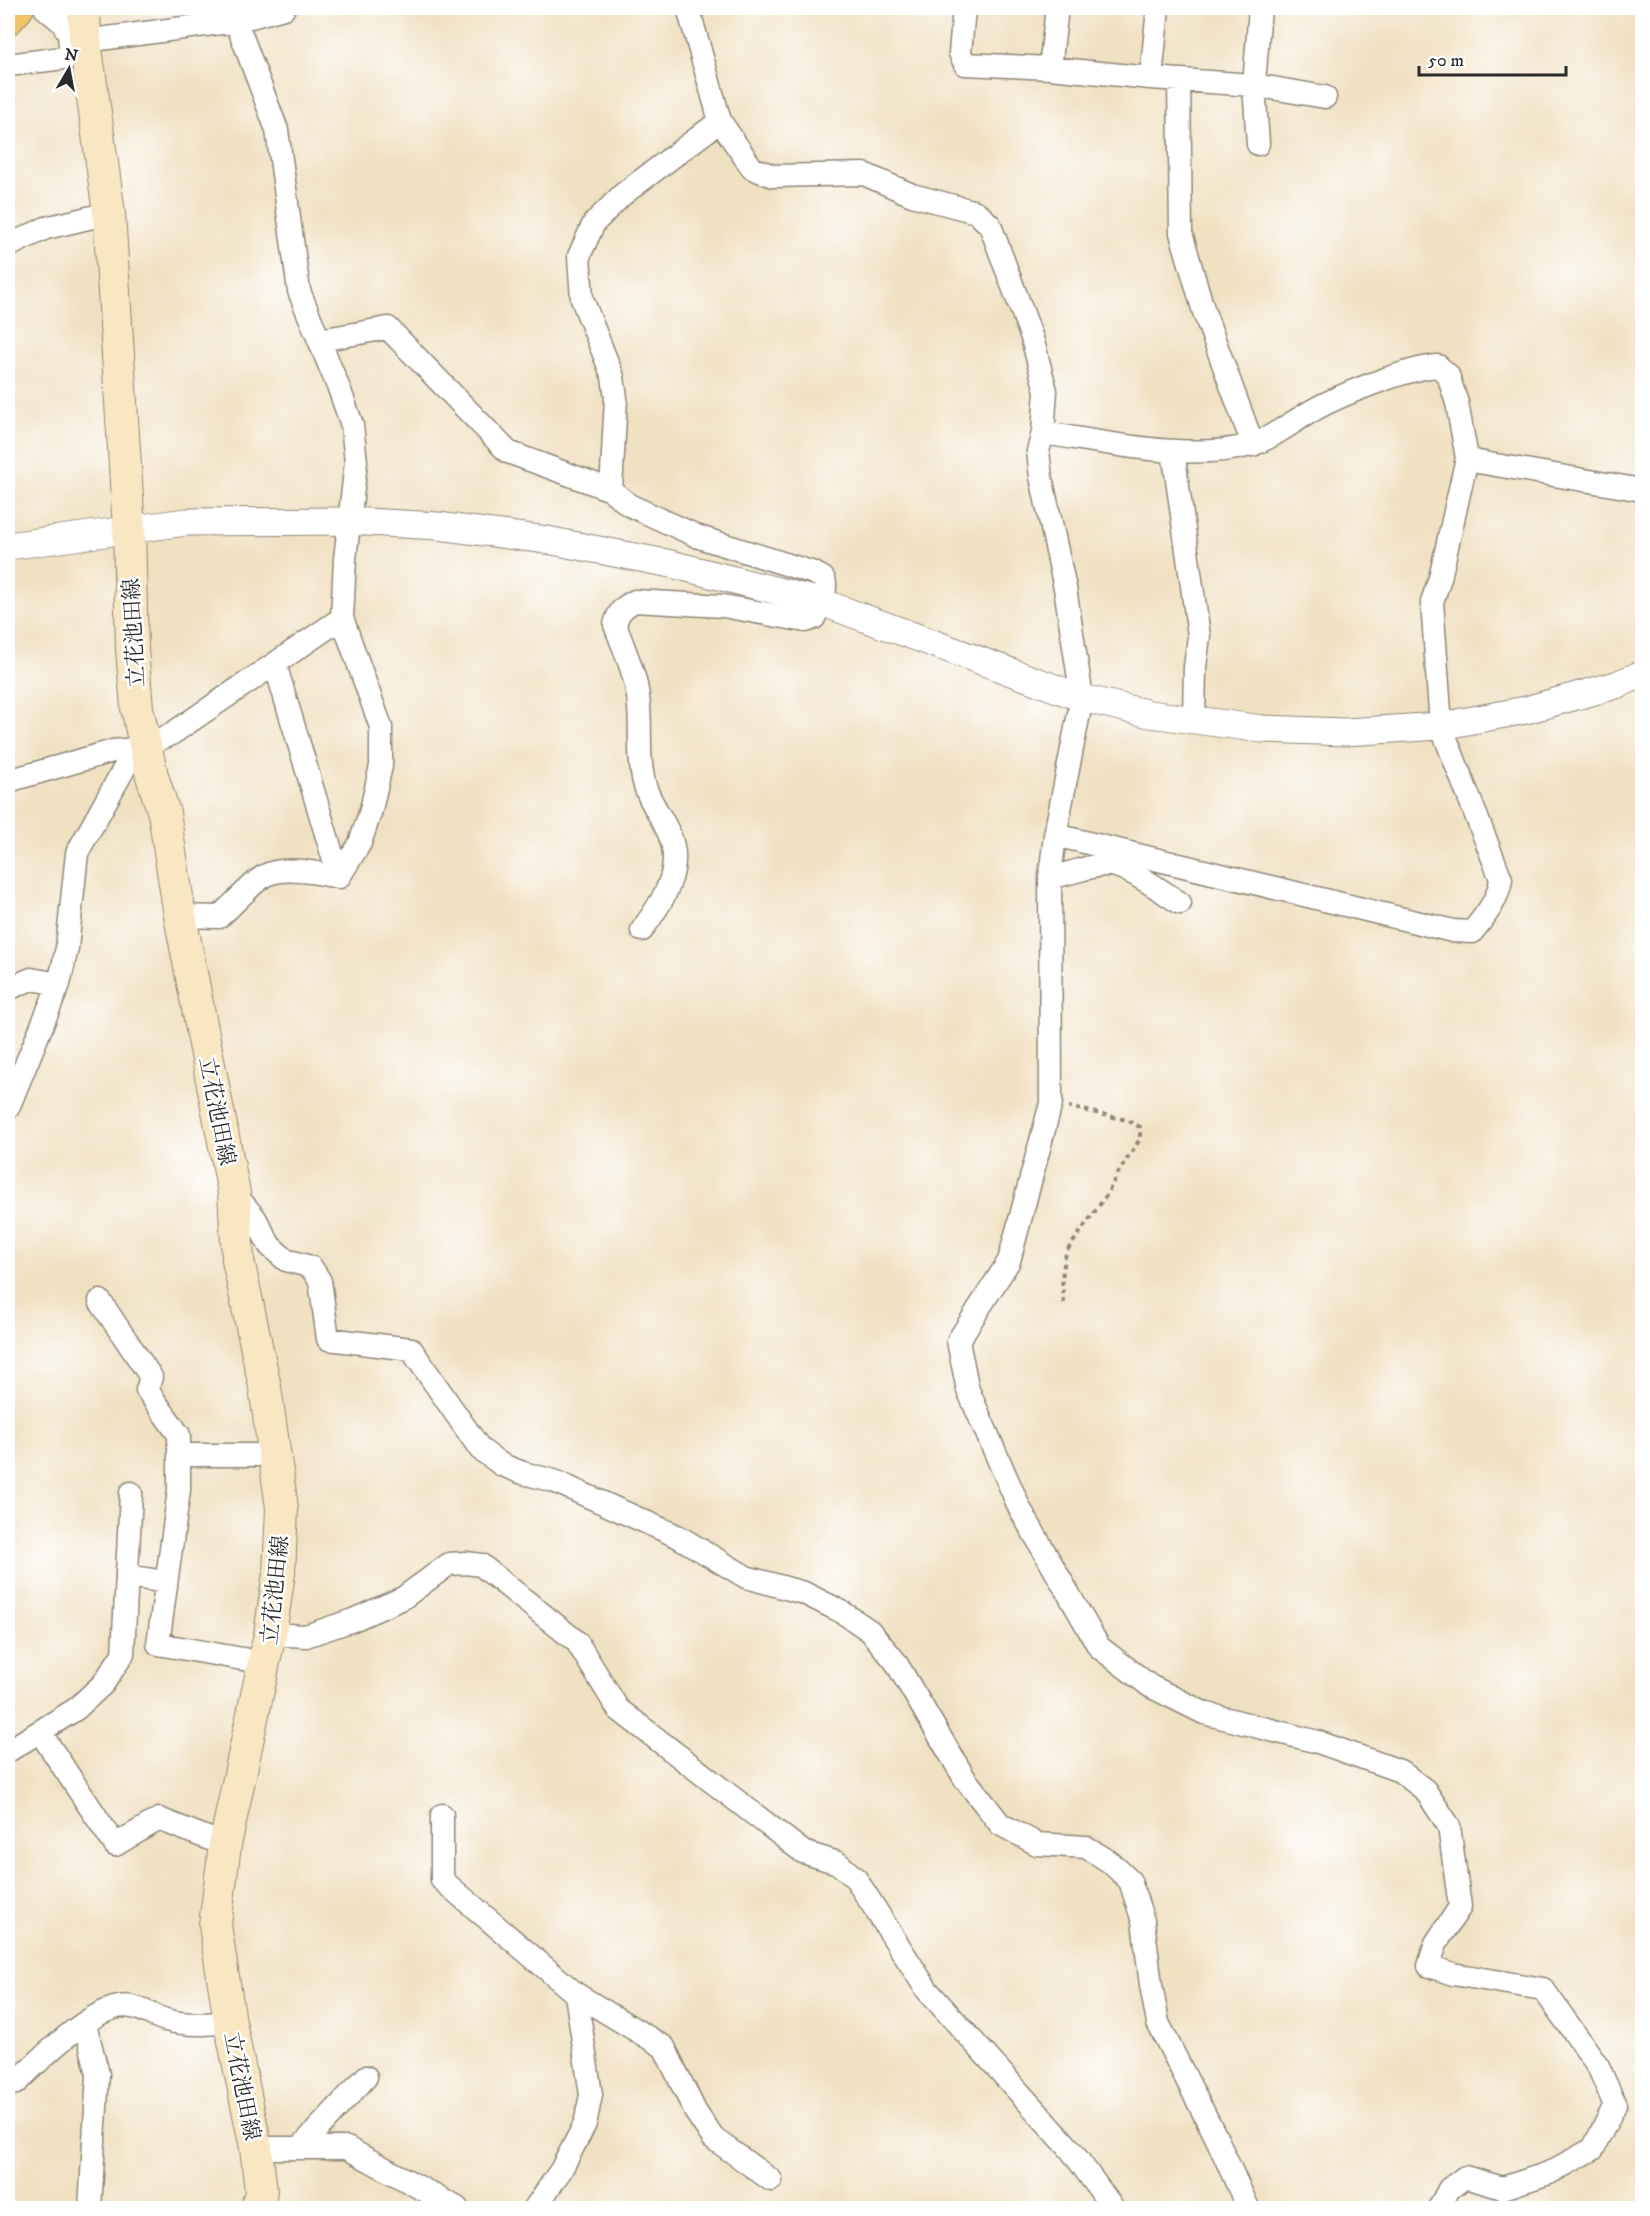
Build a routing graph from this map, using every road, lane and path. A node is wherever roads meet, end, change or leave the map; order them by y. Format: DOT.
graph roads {
  1 [pos="16,8"];
  2 [pos="45,8"];
  3 [pos="84,8"];
  4 [pos="277,8"];
  5 [pos="688,8"];
  6 [pos="964,8"];
  7 [pos="1057,8"];
  8 [pos="1158,8"];
  9 [pos="1260,8"];
  10 [pos="8,18"];
  11 [pos="236,21"];
  12 [pos="81,51"];
  13 [pos="8,65"];
  14 [pos="1050,68"];
  15 [pos="1151,78"];
  16 [pos="1179,80"];
  17 [pos="1254,85"];
  18 [pos="1325,97"];
  19 [pos="720,121"];
  20 [pos="1258,144"];
  21 [pos="109,213"];
  22 [pos="8,246"];
  23 [pos="320,340"];
  24 [pos="1043,433"];
  25 [pos="1253,445"];
  26 [pos="1173,451"];
  27 [pos="1467,458"];
  28 [pos="611,490"];
  29 [pos="1642,490"];
  30 [pos="350,521"];
  31 [pos="129,529"];
  32 [pos="8,546"];
  33 [pos="821,602"];
  34 [pos="342,618"];
  35 [pos="275,664"];
  36 [pos="1642,674"];
  37 [pos="1082,698"];
  38 [pos="1194,719"];
  39 [pos="1441,726"];
  40 [pos="140,747"];
  41 [pos="8,782"];
  42 [pos="1055,835"];
  43 [pos="339,877"];
  44 [pos="1050,877"];
  45 [pos="1180,903"];
  46 [pos="180,916"];
  47 [pos="642,930"];
  48 [pos="59,984"];
  49 [pos="8,989"];
  50 [pos="1051,1103"];
  51 [pos="8,1108"];
  52 [pos="234,1193"];
  53 [pos="100,1300"];
  54 [pos="1064,1303"];
  55 [pos="179,1455"];
  56 [pos="276,1455"];
  57 [pos="131,1493"];
  58 [pos="127,1576"];
  59 [pos="166,1582"];
  60 [pos="268,1649"];
  61 [pos="40,1732"];
  62 [pos="8,1751"];
  63 [pos="441,1815"];
  64 [pos="225,1845"];
  65 [pos="576,1994"];
  66 [pos="230,2022"];
  67 [pos="85,2024"];
  68 [pos="366,2077"];
  69 [pos="8,2085"];
  70 [pos="256,2148"];
  71 [pos="300,2148"];
  72 [pos="771,2180"];
  73 [pos="90,2208"];
  74 [pos="257,2208"];
  75 [pos="457,2208"];
  76 [pos="535,2208"];
  77 [pos="1113,2208"];
  78 [pos="1248,2208"];
  79 [pos="1439,2208"];
  1 -- 10 [label="highway"];
  2 -- 12 [label="street"];
  3 -- 12 [label="main road, 立花池田線"];
  4 -- 11 [label="street"];
  5 -- 19 [label="street"];
  6 -- 14 [label="street"];
  7 -- 14 [label="street"];
  8 -- 15 [label="street"];
  9 -- 17 [label="street"];
  11 -- 12 [label="street"];
  11 -- 23 [label="street"];
  12 -- 13 [label="street"];
  12 -- 21 [label="main road, 立花池田線"];
  14 -- 15 [label="street"];
  15 -- 16 [label="street"];
  16 -- 17 [label="street"];
  16 -- 25 [label="street"];
  17 -- 18 [label="street"];
  17 -- 20 [label="street"];
  19 -- 24 [label="street"];
  19 -- 28 [label="street"];
  21 -- 22 [label="street"];
  21 -- 31 [label="main road, 立花池田線"];
  23 -- 28 [label="street"];
  23 -- 30 [label="street"];
  24 -- 26 [label="street"];
  24 -- 37 [label="street"];
  25 -- 26 [label="street"];
  25 -- 27 [label="street"];
  26 -- 38 [label="street"];
  27 -- 29 [label="street"];
  27 -- 39 [label="street"];
  28 -- 33 [label="street"];
  30 -- 31 [label="street"];
  30 -- 33 [label="street"];
  30 -- 34 [label="street"];
  31 -- 32 [label="street"];
  31 -- 40 [label="main road, 立花池田線"];
  33 -- 37 [label="street"];
  33 -- 47 [label="street"];
  34 -- 35 [label="street"];
  34 -- 43 [label="street"];
  35 -- 40 [label="street"];
  35 -- 43 [label="street"];
  36 -- 39 [label="street"];
  37 -- 38 [label="street"];
  37 -- 42 [label="street"];
  38 -- 39 [label="street"];
  39 -- 42 [label="street"];
  40 -- 41 [label="street"];
  40 -- 46 [label="main road, 立花池田線"];
  40 -- 48 [label="street"];
  42 -- 44 [label="street"];
  43 -- 46 [label="street"];
  44 -- 45 [label="street"];
  44 -- 50 [label="street"];
  46 -- 52 [label="main road, 立花池田線"];
  48 -- 49 [label="street"];
  48 -- 51 [label="street"];
  50 -- 54 [label="path"];
  50 -- 79 [label="street"];
  52 -- 56 [label="main road, 立花池田線"];
  52 -- 78 [label="street"];
  53 -- 55 [label="street"];
  55 -- 56 [label="street"];
  55 -- 59 [label="street"];
  56 -- 60 [label="main road, 立花池田線"];
  57 -- 58 [label="street"];
  58 -- 59 [label="street"];
  58 -- 61 [label="street"];
  59 -- 60 [label="street"];
  60 -- 64 [label="main road, 立花池田線"];
  60 -- 77 [label="street"];
  61 -- 62 [label="street"];
  61 -- 64 [label="street"];
  63 -- 65 [label="street"];
  64 -- 66 [label="main road, 立花池田線"];
  65 -- 72 [label="street"];
  65 -- 76 [label="street"];
  66 -- 67 [label="street"];
  66 -- 70 [label="main road, 立花池田線"];
  67 -- 69 [label="street"];
  67 -- 73 [label="street"];
  68 -- 71 [label="street"];
  70 -- 71 [label="street"];
  70 -- 74 [label="main road, 立花池田線"];
  71 -- 75 [label="street"];
}
